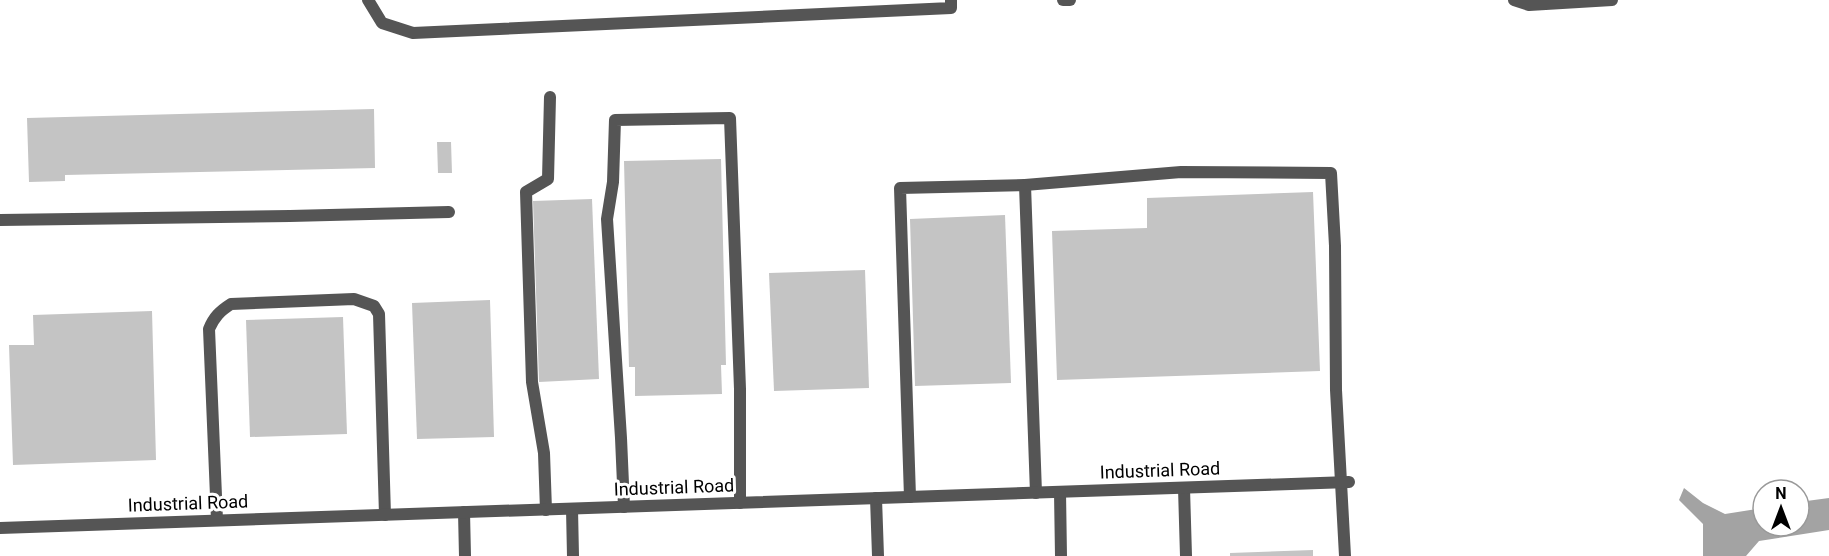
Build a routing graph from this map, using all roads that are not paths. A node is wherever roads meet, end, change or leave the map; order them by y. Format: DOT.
graph roads {
  1 [pos="368,0"];
  2 [pos="951,0"];
  3 [pos="1063,0"];
  4 [pos="1070,0"];
  5 [pos="1514,0"];
  6 [pos="1611,0"];
  7 [pos="550,97"];
  8 [pos="1025,185"];
  9 [pos="449,212"];
  10 [pos="0,219"];
  11 [pos="1345,482"];
  12 [pos="1184,488"];
  13 [pos="1060,492"];
  14 [pos="1036,493"];
  15 [pos="910,497"];
  16 [pos="876,498"];
  17 [pos="740,503"];
  18 [pos="624,507"];
  19 [pos="572,509"];
  20 [pos="546,510"];
  21 [pos="464,512"];
  22 [pos="385,515"];
  23 [pos="218,520"];
  24 [pos="0,528"];
  25 [pos="465,556"];
  26 [pos="573,556"];
  27 [pos="878,556"];
  28 [pos="1061,556"];
  29 [pos="1186,556"];
  30 [pos="1345,556"];
  1 -- 2 [label="street"];
  3 -- 4 [label="street"];
  5 -- 6 [label="street"];
  7 -- 20 [label="street"];
  8 -- 11 [label="street"];
  8 -- 14 [label="street"];
  8 -- 15 [label="street"];
  9 -- 10 [label="street"];
  11 -- 12 [label="street, Industrial Road"];
  11 -- 30 [label="street"];
  12 -- 13 [label="street, Industrial Road"];
  12 -- 29 [label="street"];
  13 -- 14 [label="street, Industrial Road"];
  13 -- 28 [label="street"];
  14 -- 15 [label="street, Industrial Road"];
  15 -- 16 [label="street, Industrial Road"];
  16 -- 17 [label="street, Industrial Road"];
  16 -- 27 [label="street"];
  17 -- 18 [label="street, Industrial Road"];
  17 -- 18 [label="street"];
  18 -- 19 [label="street, Industrial Road"];
  19 -- 20 [label="street, Industrial Road"];
  19 -- 26 [label="street"];
  20 -- 21 [label="street, Industrial Road"];
  21 -- 22 [label="street, Industrial Road"];
  21 -- 25 [label="street"];
  22 -- 23 [label="street, Industrial Road"];
  22 -- 23 [label="street"];
  23 -- 24 [label="street, Industrial Road"];
}
